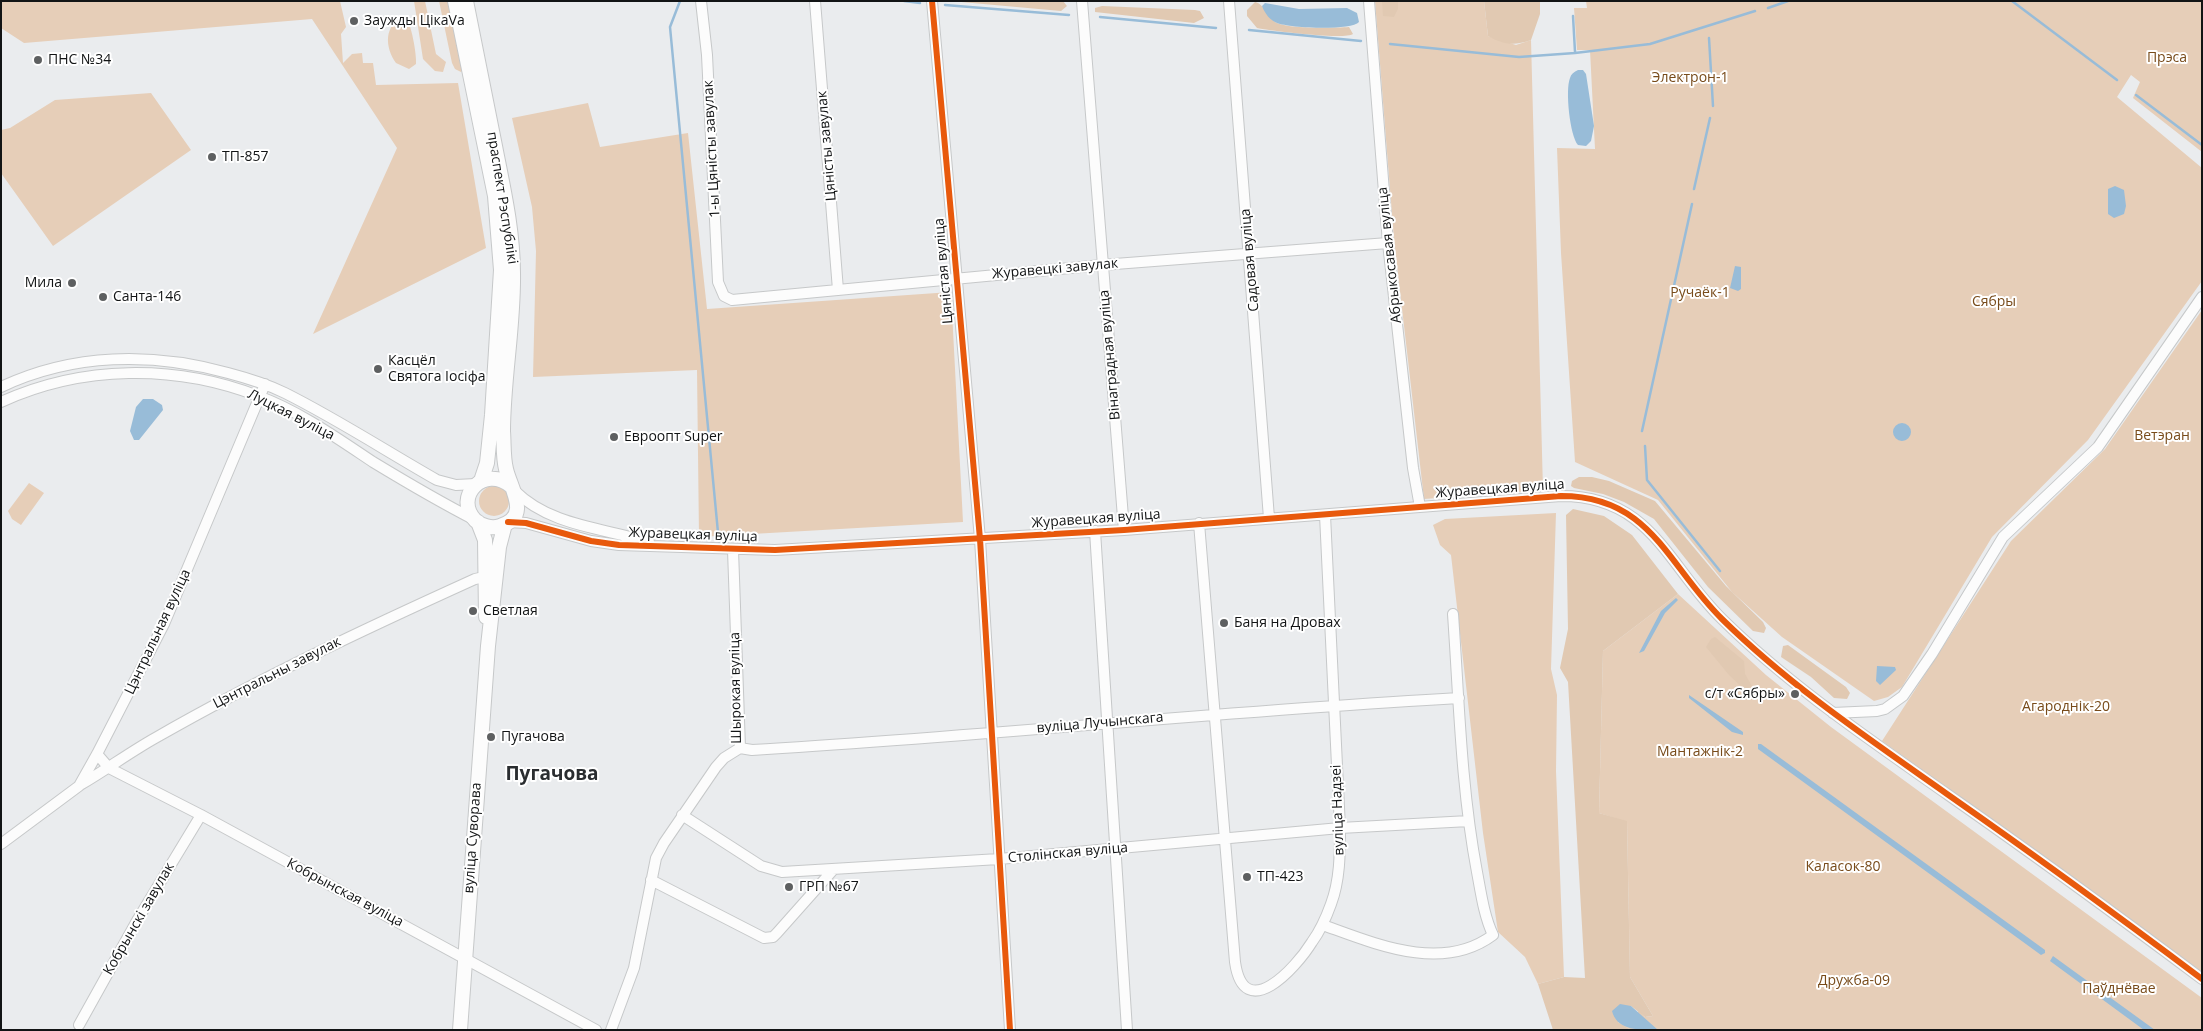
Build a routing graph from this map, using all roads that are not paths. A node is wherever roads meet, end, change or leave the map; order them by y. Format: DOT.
graph roads {
  1 [pos="455,1"];
  2 [pos="466,1"];
  3 [pos="701,1"];
  4 [pos="816,1"];
  5 [pos="932,1"];
  6 [pos="1082,1"];
  7 [pos="1229,1"];
  8 [pos="1369,1"];
  9 [pos="1388,243"];
  10 [pos="1249,252"];
  11 [pos="1102,265"];
  12 [pos="957,278"];
  13 [pos="838,290"];
  14 [pos="724,296"];
  15 [pos="2202,297"];
  16 [pos="265,384"];
  17 [pos="1,387"];
  18 [pos="260,396"];
  19 [pos="1,402"];
  20 [pos="478,482"];
  21 [pos="513,488"];
  22 [pos="1420,507"];
  23 [pos="1325,515"];
  24 [pos="1270,518"];
  25 [pos="476,521"];
  26 [pos="506,523"];
  27 [pos="1200,523"];
  28 [pos="1124,530"];
  29 [pos="1096,531"];
  30 [pos="980,540"];
  31 [pos="664,547"];
  32 [pos="733,550"];
  33 [pos="484,577"];
  34 [pos="1453,614"];
  35 [pos="488,646"];
  36 [pos="1459,698"];
  37 [pos="1334,705"];
  38 [pos="1833,713"];
  39 [pos="1216,714"];
  40 [pos="1107,722"];
  41 [pos="993,733"];
  42 [pos="740,748"];
  43 [pos="97,754"];
  44 [pos="109,768"];
  45 [pos="79,786"];
  46 [pos="201,815"];
  47 [pos="682,815"];
  48 [pos="1469,821"];
  49 [pos="1340,828"];
  50 [pos="1224,840"];
  51 [pos="1,844"];
  52 [pos="1116,848"];
  53 [pos="999,859"];
  54 [pos="833,870"];
  55 [pos="651,880"];
  56 [pos="1323,924"];
  57 [pos="463,957"];
  58 [pos="2202,978"];
  59 [pos="79,1025"];
  60 [pos="460,1030"];
  61 [pos="596,1030"];
  62 [pos="610,1030"];
  63 [pos="1010,1030"];
  64 [pos="1127,1030"];
  1 -- 20 [label="main road, праспект Рэспублікі"];
  2 -- 21 [label="main road, праспект Рэспублікі"];
  3 -- 14 [label="street, 1-ы Цяністы завулак"];
  4 -- 13 [label="street, Цяністы завулак"];
  5 -- 12 [label="street, Цяністая вуліца"];
  6 -- 11 [label="street, Вінаградная вуліца"];
  7 -- 10 [label="street, Садовая вуліца"];
  8 -- 9 [label="street, Абрыкосавая вуліца"];
  9 -- 10 [label="street, Журавецкі завулак"];
  9 -- 22 [label="street, Абрыкосавая вуліца"];
  10 -- 11 [label="street, Журавецкі завулак"];
  10 -- 24 [label="street, Садовая вуліца"];
  11 -- 12 [label="street, Журавецкі завулак"];
  11 -- 28 [label="street, Вінаградная вуліца"];
  12 -- 13 [label="street, Журавецкі завулак"];
  12 -- 30 [label="street, Цяністая вуліца"];
  13 -- 14 [label="street, Журавецкі завулак"];
  15 -- 38 [label="street"];
  16 -- 17 [label="street, Луцкая вуліца"];
  16 -- 18 [label="street, Цэнтральная вуліца"];
  16 -- 20 [label="street, Луцкая вуліца"];
  18 -- 19 [label="street, Луцкая вуліца"];
  18 -- 25 [label="street, Луцкая вуліца"];
  18 -- 43 [label="street, Цэнтральная вуліца"];
  20 -- 21 [label="main road"];
  20 -- 25 [label="main road, праспект Рэспублікі"];
  21 -- 26 [label="main road, праспект Рэспублікі"];
  21 -- 31 [label="street, Журавецкая вуліца"];
  22 -- 23 [label="street, Журавецкая вуліца"];
  22 -- 38 [label="street, Журавецкая вуліца"];
  23 -- 24 [label="street, Журавецкая вуліца"];
  23 -- 37 [label="street, вуліца Надзеі"];
  24 -- 27 [label="street, Журавецкая вуліца"];
  25 -- 26 [label="main road"];
  25 -- 33 [label="main road, вуліца Суворава"];
  26 -- 31 [label="street, Журавецкая вуліца"];
  26 -- 35 [label="main road, вуліца Суворава"];
  27 -- 28 [label="street, Журавецкая вуліца"];
  27 -- 39 [label="street, вуліца Надзеі"];
  28 -- 29 [label="street, Журавецкая вуліца"];
  29 -- 30 [label="street, Журавецкая вуліца"];
  29 -- 40 [label="street"];
  30 -- 32 [label="street, Журавецкая вуліца"];
  30 -- 41 [label="street, Цяністая вуліца"];
  31 -- 32 [label="street, Журавецкая вуліца"];
  32 -- 42 [label="street, Шырокая вуліца"];
  33 -- 35 [label="main road, вуліца Суворава"];
  33 -- 44 [label="street, Цэнтральны завулак"];
  34 -- 36 [label="street"];
  35 -- 57 [label="main road, вуліца Суворава"];
  36 -- 37 [label="street, вуліца Лучынскага"];
  36 -- 48 [label="street"];
  37 -- 39 [label="street, вуліца Лучынскага"];
  37 -- 49 [label="street, вуліца Надзеі"];
  38 -- 58 [label="street, Журавецкая вуліца"];
  39 -- 40 [label="street, вуліца Лучынскага"];
  39 -- 50 [label="street, вуліца Надзеі"];
  40 -- 41 [label="street, вуліца Лучынскага"];
  40 -- 52 [label="street"];
  41 -- 42 [label="street, вуліца Лучынскага"];
  41 -- 53 [label="street, Цяністая вуліца"];
  42 -- 47 [label="street, Шырокая вуліца"];
  43 -- 44 [label="street, Кобрынская вуліца"];
  43 -- 45 [label="street, Цэнтральная вуліца"];
  44 -- 45 [label="street, Цэнтральны завулак"];
  44 -- 46 [label="street, Кобрынская вуліца"];
  45 -- 51 [label="street, Цэнтральная вуліца"];
  46 -- 57 [label="street, Кобрынская вуліца"];
  46 -- 59 [label="street, Кобрынскі завулак"];
  47 -- 54 [label="street, Столінская вуліца"];
  47 -- 55 [label="street, Шырокая вуліца"];
  48 -- 49 [label="street, Столінская вуліца"];
  48 -- 56 [label="street"];
  49 -- 50 [label="street, Столінская вуліца"];
  49 -- 56 [label="street, вуліца Надзеі"];
  50 -- 52 [label="street, Столінская вуліца"];
  50 -- 56 [label="street, вуліца Надзеі"];
  52 -- 53 [label="street, Столінская вуліца"];
  52 -- 64 [label="street"];
  53 -- 54 [label="street, Столінская вуліца"];
  53 -- 63 [label="street, Цяністая вуліца"];
  54 -- 55 [label="street"];
  55 -- 62 [label="street, Шырокая вуліца"];
  57 -- 60 [label="main road, вуліца Суворава"];
  57 -- 61 [label="street, Кобрынская вуліца"];
}
